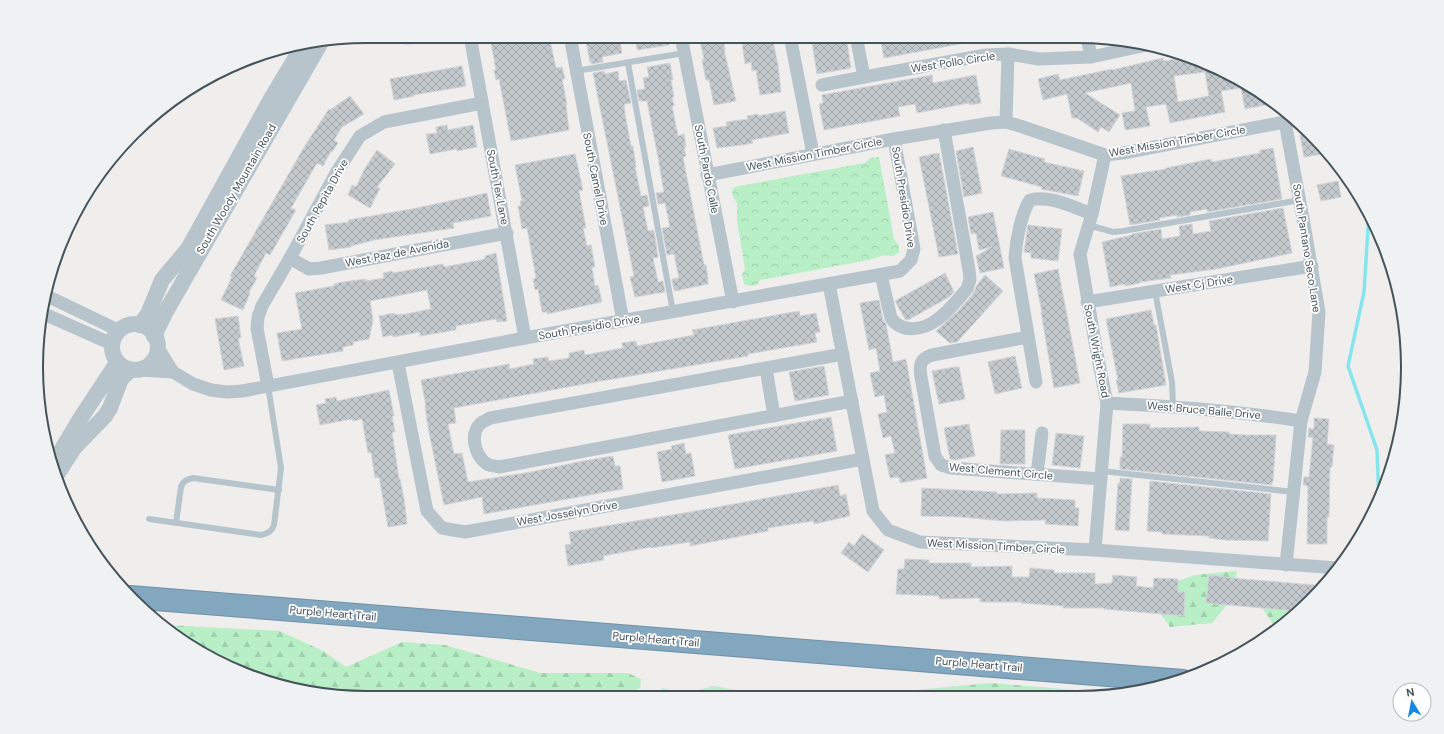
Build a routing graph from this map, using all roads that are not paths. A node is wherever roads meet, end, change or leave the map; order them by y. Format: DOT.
graph roads {
  1 [pos="471,43"];
  2 [pos="571,43"];
  3 [pos="682,43"];
  4 [pos="791,43"];
  5 [pos="857,43"];
  6 [pos="1088,44"];
  7 [pos="318,47"];
  8 [pos="1133,48"];
  9 [pos="300,50"];
  10 [pos="684,53"];
  11 [pos="1008,54"];
  12 [pos="1090,57"];
  13 [pos="628,63"];
  14 [pos="576,72"];
  15 [pos="864,77"];
  16 [pos="822,84"];
  17 [pos="482,103"];
  18 [pos="1289,121"];
  19 [pos="1006,122"];
  20 [pos="1290,122"];
  21 [pos="944,130"];
  22 [pos="894,139"];
  23 [pos="813,154"];
  24 [pos="1105,155"];
  25 [pos="707,175"];
  26 [pos="1300,200"];
  27 [pos="1090,220"];
  28 [pos="507,233"];
  29 [pos="290,258"];
  30 [pos="1312,266"];
  31 [pos="881,275"];
  32 [pos="829,284"];
  33 [pos="1156,291"];
  34 [pos="50,298"];
  35 [pos="733,302"];
  36 [pos="1087,302"];
  37 [pos="673,312"];
  38 [pos="47,315"];
  39 [pos="623,321"];
  40 [pos="140,325"];
  41 [pos="116,337"];
  42 [pos="1028,337"];
  43 [pos="525,338"];
  44 [pos="156,342"];
  45 [pos="843,354"];
  46 [pos="398,363"];
  47 [pos="129,367"];
  48 [pos="766,368"];
  49 [pos="173,372"];
  50 [pos="1036,382"];
  51 [pos="268,386"];
  52 [pos="852,401"];
  53 [pos="1107,403"];
  54 [pos="1173,406"];
  55 [pos="774,416"];
  56 [pos="1301,421"];
  57 [pos="1042,433"];
  58 [pos="57,459"];
  59 [pos="863,459"];
  60 [pos="60,470"];
  61 [pos="1037,474"];
  62 [pos="1101,475"];
  63 [pos="279,490"];
  64 [pos="1294,492"];
  65 [pos="149,519"];
  66 [pos="176,523"];
  67 [pos="1095,550"];
  68 [pos="1286,565"];
  69 [pos="1331,568"];
  70 [pos="139,597"];
  71 [pos="1163,679"];
  1 -- 17 [label="street, South Tex Lane"];
  2 -- 14 [label="street, South Camel Drive"];
  3 -- 10 [label="street, South Pardo Calle"];
  4 -- 23 [label="street"];
  5 -- 15 [label="street"];
  6 -- 12 [label="street"];
  7 -- 44 [label="street, South Woody Mountain Road"];
  8 -- 12 [label="street, West Pollo Circle"];
  9 -- 40 [label="street, South Woody Mountain Road"];
  10 -- 13 [label="lane"];
  10 -- 25 [label="street, South Pardo Calle"];
  11 -- 12 [label="street, West Pollo Circle"];
  11 -- 15 [label="street, West Pollo Circle"];
  11 -- 19 [label="street"];
  13 -- 14 [label="lane"];
  13 -- 37 [label="lane"];
  14 -- 39 [label="street, South Camel Drive"];
  15 -- 16 [label="street, West Pollo Circle"];
  17 -- 28 [label="street, South Tex Lane"];
  17 -- 29 [label="street, South Pepita Drive"];
  18 -- 24 [label="street, West Mission Timber Circle"];
  19 -- 21 [label="street, West Mission Timber Circle"];
  19 -- 24 [label="street, West Mission Timber Circle"];
  20 -- 26 [label="street, South Pantano Seco Lane"];
  21 -- 22 [label="street, West Mission Timber Circle"];
  21 -- 31 [label="street"];
  22 -- 23 [label="street, West Mission Timber Circle"];
  22 -- 31 [label="street, South Presidio Drive"];
  23 -- 25 [label="street, West Mission Timber Circle"];
  24 -- 27 [label="street, South Wright Road"];
  25 -- 35 [label="street, South Pardo Calle"];
  26 -- 27 [label="lane"];
  26 -- 30 [label="street, South Pantano Seco Lane"];
  27 -- 36 [label="street, South Wright Road"];
  27 -- 42 [label="street"];
  28 -- 29 [label="street, West Paz de Avenida"];
  28 -- 43 [label="street, South Tex Lane"];
  29 -- 51 [label="street, South Pepita Drive"];
  30 -- 33 [label="street, West Cj Drive"];
  30 -- 56 [label="street, South Pantano Seco Lane"];
  31 -- 32 [label="street, South Presidio Drive"];
  32 -- 35 [label="street, South Presidio Drive"];
  32 -- 45 [label="street, West Mission Timber Circle"];
  33 -- 36 [label="street, West Cj Drive"];
  33 -- 54 [label="lane"];
  34 -- 41 [label="street"];
  35 -- 37 [label="street, South Presidio Drive"];
  36 -- 53 [label="street, South Wright Road"];
  37 -- 39 [label="street, South Presidio Drive"];
  38 -- 41 [label="street"];
  39 -- 43 [label="street, South Presidio Drive"];
  40 -- 41 [label="street"];
  40 -- 44 [label="street"];
  41 -- 47 [label="street"];
  42 -- 50 [label="street"];
  42 -- 61 [label="street, West Clement Circle"];
  43 -- 46 [label="street, South Presidio Drive"];
  44 -- 47 [label="street"];
  44 -- 49 [label="street, South Presidio Drive"];
  45 -- 48 [label="street"];
  45 -- 52 [label="street, West Mission Timber Circle"];
  46 -- 51 [label="street, South Presidio Drive"];
  46 -- 59 [label="street, West Josselyn Drive"];
  47 -- 49 [label="street"];
  47 -- 58 [label="street"];
  47 -- 60 [label="street"];
  48 -- 55 [label="street"];
  48 -- 55 [label="street"];
  49 -- 51 [label="street, South Presidio Drive"];
  51 -- 63 [label="lane"];
  52 -- 55 [label="street"];
  52 -- 59 [label="street, West Mission Timber Circle"];
  53 -- 54 [label="street, West Bruce Balle Drive"];
  53 -- 62 [label="street, South Wright Road"];
  54 -- 56 [label="street, West Bruce Balle Drive"];
  56 -- 64 [label="street, South Pantano Seco Lane"];
  57 -- 61 [label="street"];
  59 -- 67 [label="street, West Mission Timber Circle"];
  61 -- 62 [label="street, West Clement Circle"];
  62 -- 64 [label="lane"];
  62 -- 67 [label="street, South Wright Road"];
  63 -- 66 [label="lane"];
  63 -- 66 [label="lane"];
  64 -- 68 [label="street, South Pantano Seco Lane"];
  65 -- 66 [label="lane"];
  67 -- 68 [label="street, West Mission Timber Circle"];
  68 -- 69 [label="street, West Mission Timber Circle"];
  70 -- 71 [label="highway, Purple Heart Trail"];
}
